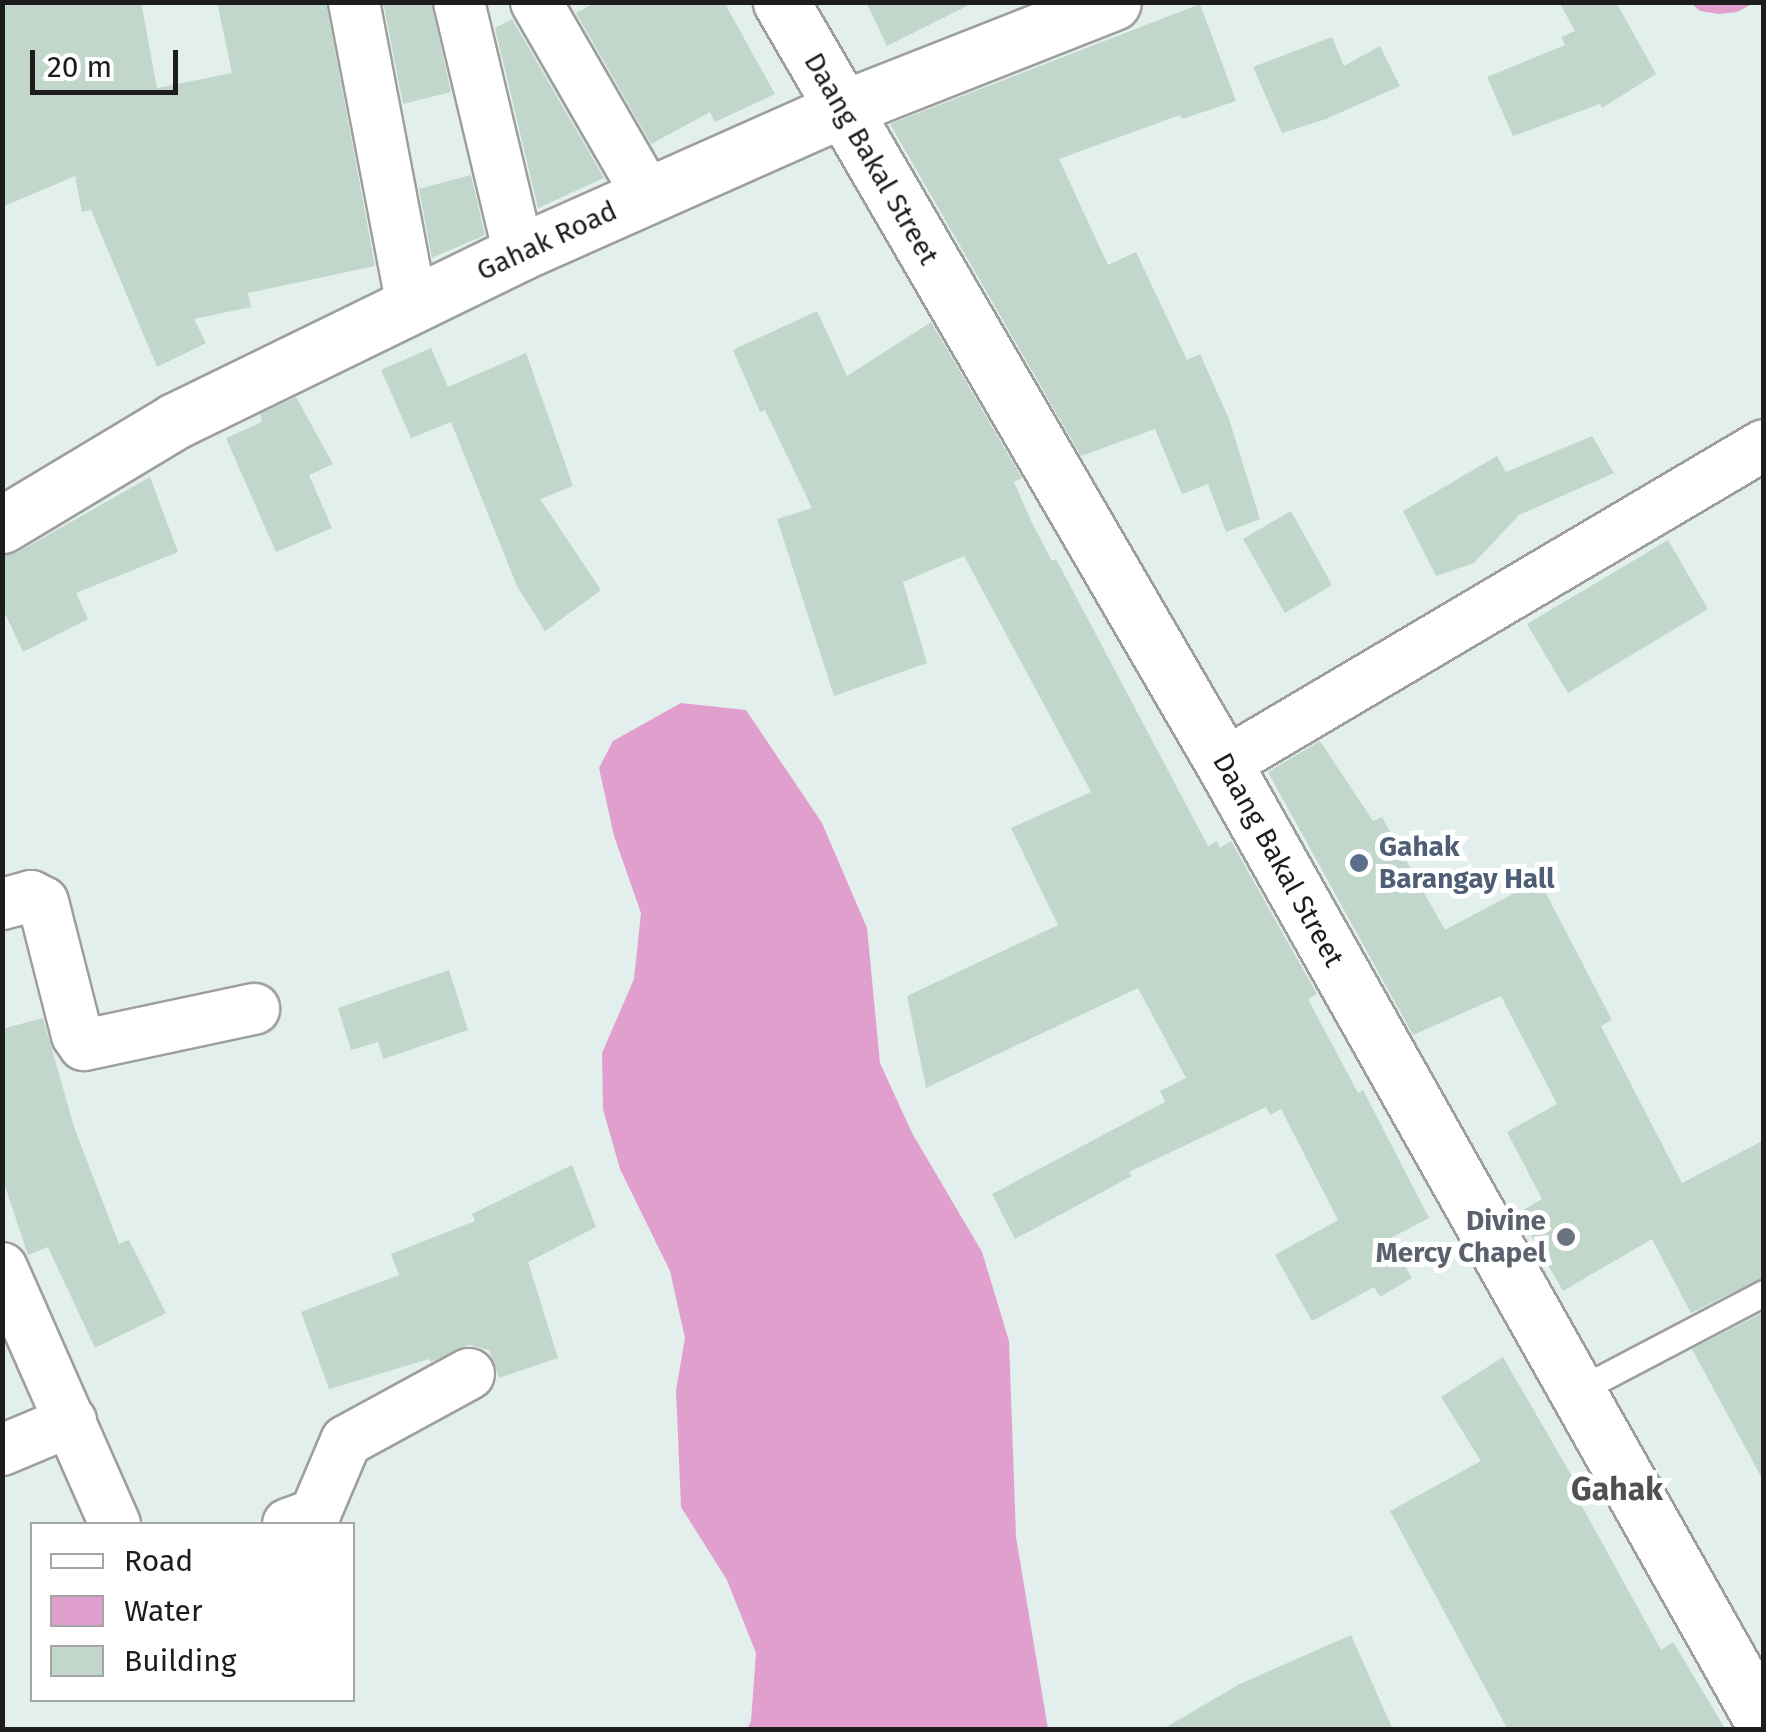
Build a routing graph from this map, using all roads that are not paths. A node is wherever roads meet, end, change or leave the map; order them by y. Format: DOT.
graph roads {
  1 [pos="354,2"];
  2 [pos="459,2"];
  3 [pos="536,2"];
  4 [pos="781,2"];
  5 [pos="1114,2"];
  6 [pos="842,109"];
  7 [pos="646,194"];
  8 [pos="518,252"];
  9 [pos="412,305"];
  10 [pos="1764,444"];
  11 [pos="2,526"];
  12 [pos="1224,764"];
  13 [pos="2,904"];
  14 [pos="254,1008"];
  15 [pos="2,1268"];
  16 [pos="1764,1293"];
  17 [pos="469,1374"];
  18 [pos="1577,1391"];
  19 [pos="71,1421"];
  20 [pos="2,1450"];
  21 [pos="115,1522"];
  22 [pos="293,1522"];
  23 [pos="1764,1723"];
  1 -- 9 [label="street"];
  2 -- 8 [label="street"];
  3 -- 7 [label="street"];
  4 -- 6 [label="street, Daang Bakal Street"];
  5 -- 6 [label="street, Gahak Road"];
  6 -- 7 [label="street, Gahak Road"];
  6 -- 12 [label="street, Daang Bakal Street"];
  7 -- 8 [label="street, Gahak Road"];
  8 -- 9 [label="street, Gahak Road"];
  9 -- 11 [label="street, Gahak Road"];
  10 -- 12 [label="street"];
  12 -- 18 [label="street, Daang Bakal Street"];
  13 -- 14 [label="street"];
  15 -- 19 [label="street"];
  16 -- 18 [label="lane"];
  17 -- 22 [label="street"];
  18 -- 23 [label="street, Daang Bakal Street"];
  19 -- 20 [label="street"];
  19 -- 21 [label="street"];
}
